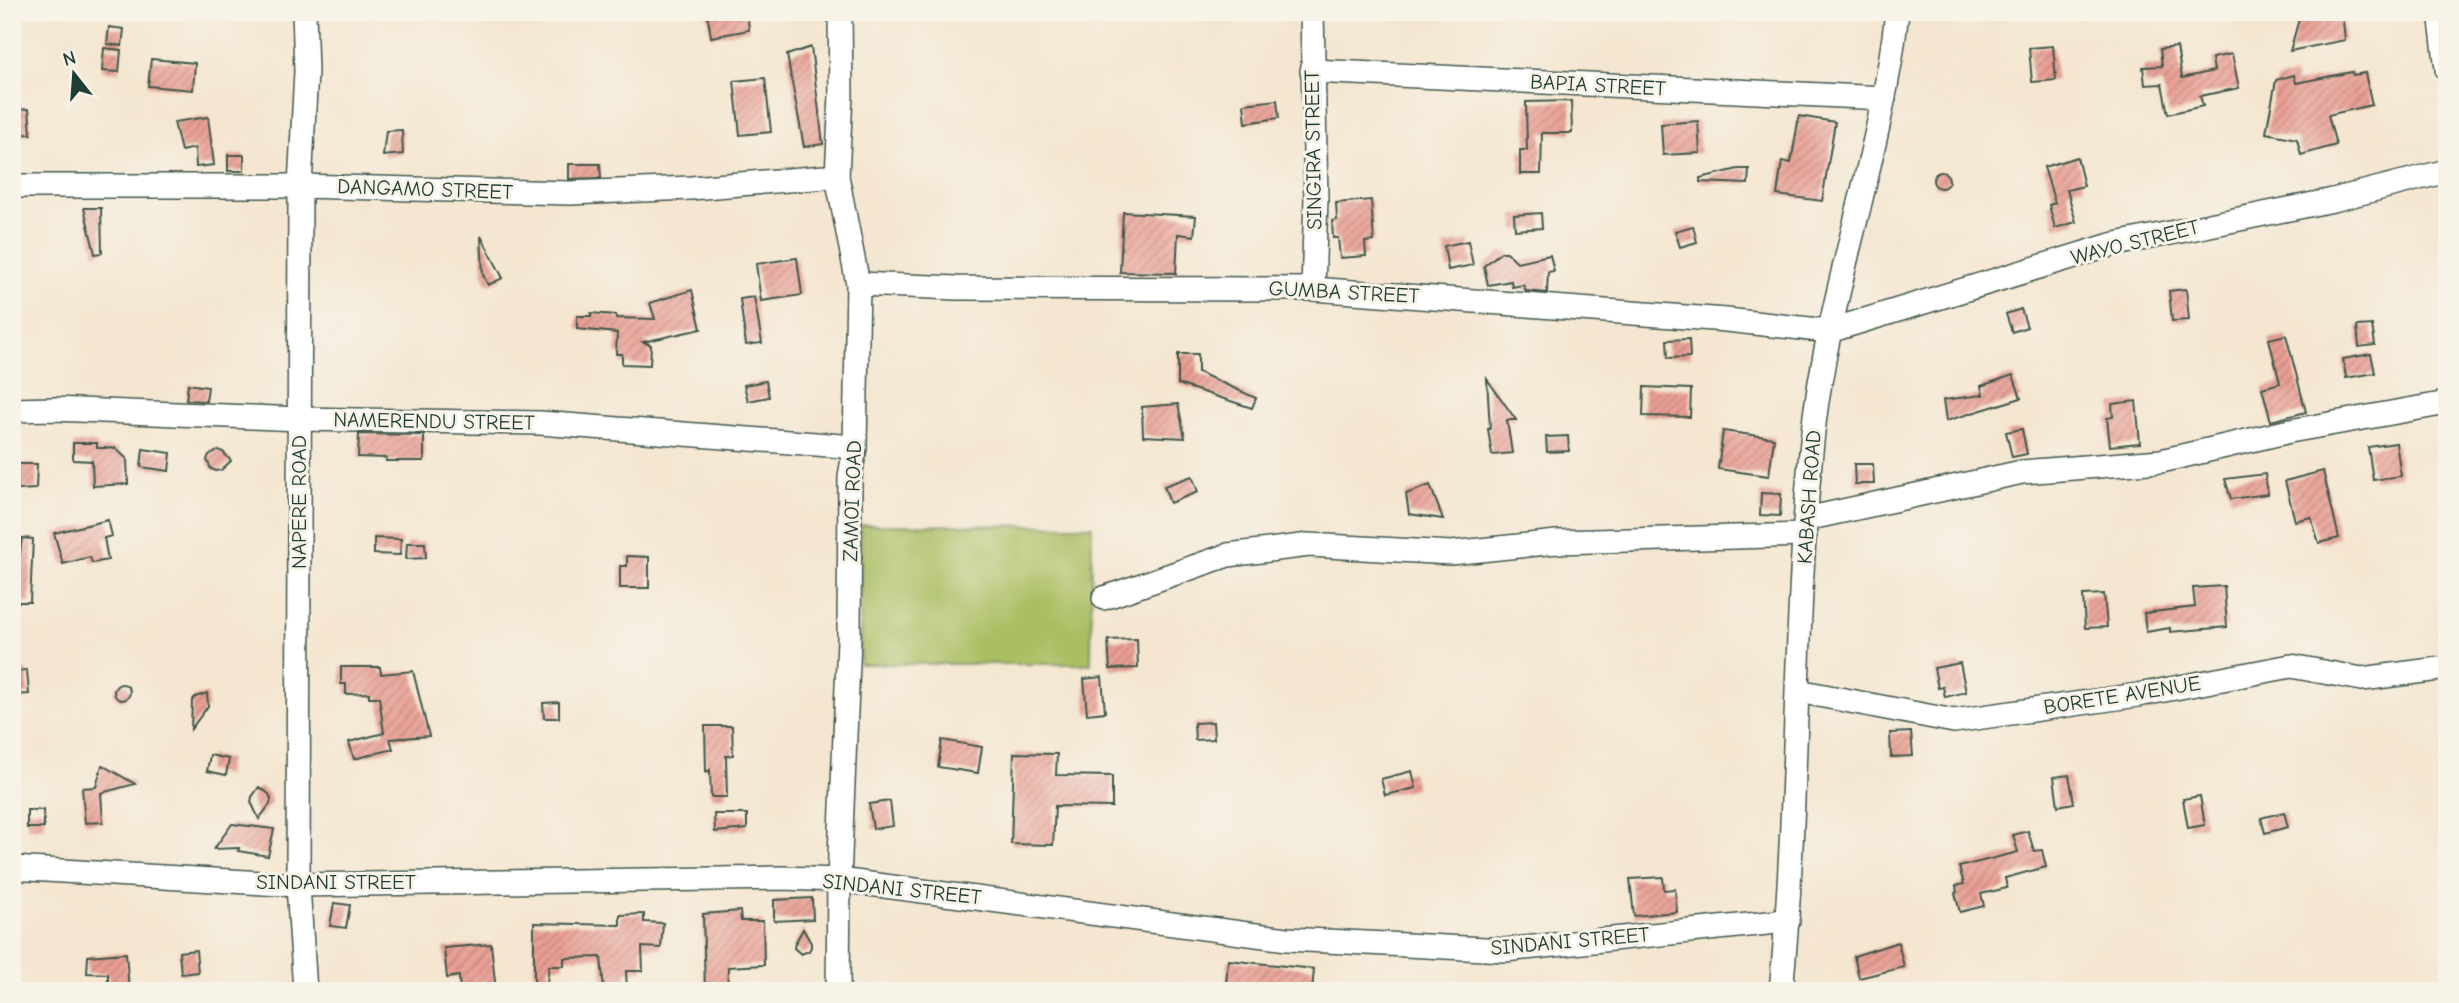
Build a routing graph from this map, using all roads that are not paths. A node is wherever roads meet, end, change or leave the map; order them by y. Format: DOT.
graph roads {
  1 [pos="303,12"];
  2 [pos="840,12"];
  3 [pos="1312,12"];
  4 [pos="1897,12"];
  5 [pos="2440,12"];
  6 [pos="2447,69"];
  7 [pos="1312,71"];
  8 [pos="1884,98"];
  9 [pos="2447,171"];
  10 [pos="837,176"];
  11 [pos="12,186"];
  12 [pos="300,186"];
  13 [pos="858,284"];
  14 [pos="1313,289"];
  15 [pos="1829,331"];
  16 [pos="2447,403"];
  17 [pos="12,410"];
  18 [pos="299,419"];
  19 [pos="855,447"];
  20 [pos="1806,527"];
  21 [pos="1104,598"];
  22 [pos="2447,668"];
  23 [pos="1798,691"];
  24 [pos="12,868"];
  25 [pos="839,880"];
  26 [pos="298,885"];
  27 [pos="1788,921"];
  28 [pos="305,991"];
  29 [pos="838,991"];
  30 [pos="1781,991"];
  1 -- 12 [label="street, NAPERE ROAD"];
  2 -- 10 [label="street, ZAMOI ROAD"];
  3 -- 7 [label="street, SINGIRA STREET"];
  4 -- 8 [label="street, KABASH ROAD"];
  5 -- 6 [label="street"];
  7 -- 8 [label="street, BAPIA STREET"];
  7 -- 14 [label="street, SINGIRA STREET"];
  8 -- 15 [label="street, KABASH ROAD"];
  9 -- 15 [label="street, WAYO STREET"];
  10 -- 12 [label="street, DANGAMO STREET"];
  10 -- 13 [label="street, ZAMOI ROAD"];
  11 -- 12 [label="street, DANGAMO STREET"];
  12 -- 18 [label="street, NAPERE ROAD"];
  13 -- 14 [label="street, GUMBA STREET"];
  13 -- 19 [label="street, ZAMOI ROAD"];
  14 -- 15 [label="street, GUMBA STREET"];
  15 -- 20 [label="street, KABASH ROAD"];
  16 -- 20 [label="street"];
  17 -- 18 [label="street, NAMERENDU STREET"];
  18 -- 19 [label="street, NAMERENDU STREET"];
  18 -- 26 [label="street, NAPERE ROAD"];
  19 -- 25 [label="street, ZAMOI ROAD"];
  20 -- 21 [label="street"];
  20 -- 23 [label="street, KABASH ROAD"];
  22 -- 23 [label="street, BORETE AVENUE"];
  23 -- 27 [label="street, KABASH ROAD"];
  24 -- 26 [label="street, SINDANI STREET"];
  25 -- 26 [label="street, SINDANI STREET"];
  25 -- 27 [label="street, SINDANI STREET"];
  25 -- 29 [label="street, ZAMOI ROAD"];
  26 -- 28 [label="street, NAPERE ROAD"];
  27 -- 30 [label="street, KABASH ROAD"];
}
